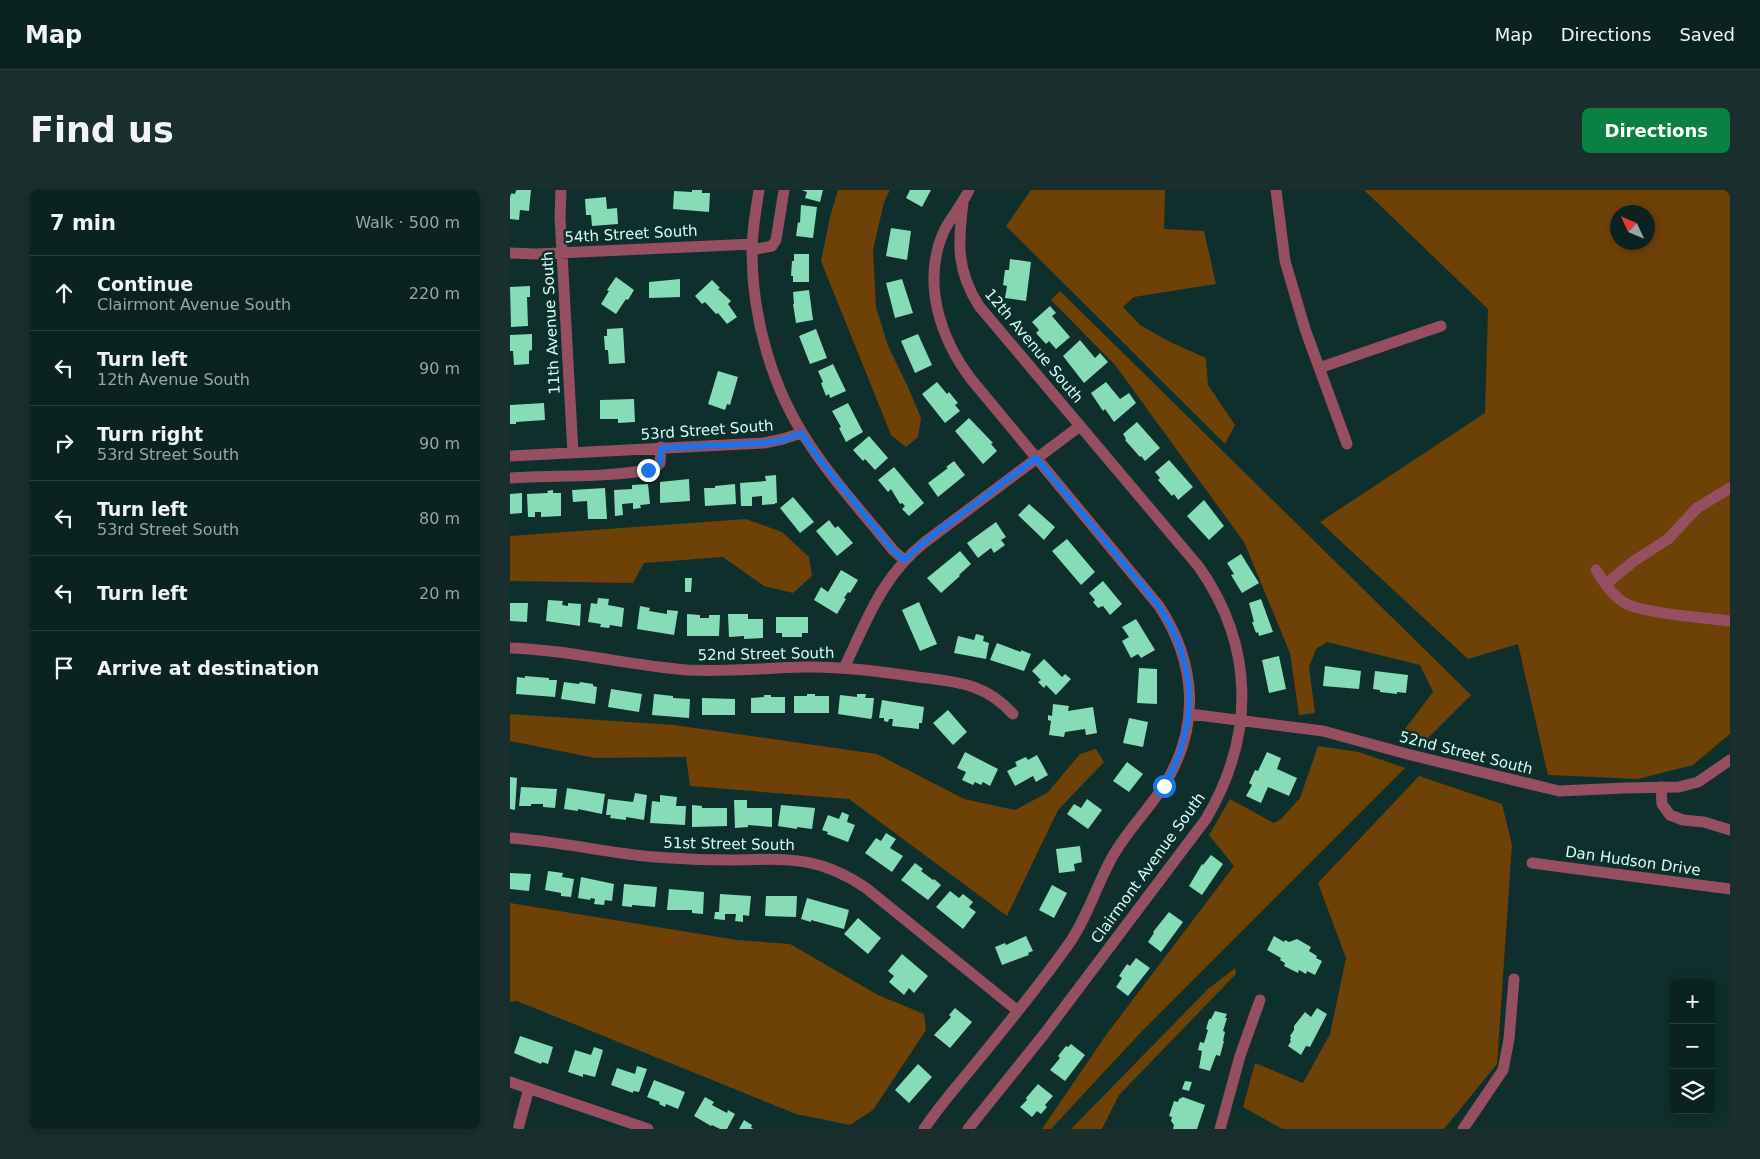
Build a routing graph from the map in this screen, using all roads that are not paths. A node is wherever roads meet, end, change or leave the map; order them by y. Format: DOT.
graph roads {
  1 [pos="561,190"];
  2 [pos="758,190"];
  3 [pos="784,190"];
  4 [pos="969,190"];
  5 [pos="1276,190"];
  6 [pos="964,201"];
  7 [pos="752,247"];
  8 [pos="510,253"];
  9 [pos="562,253"];
  10 [pos="1441,326"];
  11 [pos="1319,368"];
  12 [pos="1080,426"];
  13 [pos="801,433"];
  14 [pos="1347,444"];
  15 [pos="661,448"];
  16 [pos="573,454"];
  17 [pos="510,456"];
  18 [pos="1036,458"];
  19 [pos="510,478"];
  20 [pos="1730,488"];
  21 [pos="904,560"];
  22 [pos="1596,570"];
  23 [pos="1606,584"];
  24 [pos="1730,621"];
  25 [pos="510,648"];
  26 [pos="844,668"];
  27 [pos="1013,714"];
  28 [pos="1190,714"];
  29 [pos="1241,720"];
  30 [pos="1730,760"];
  31 [pos="1661,787"];
  32 [pos="1730,830"];
  33 [pos="510,838"];
  34 [pos="1532,863"];
  35 [pos="1730,889"];
  36 [pos="1514,979"];
  37 [pos="1260,1000"];
  38 [pos="1018,1011"];
  39 [pos="510,1082"];
  40 [pos="529,1088"];
  41 [pos="518,1129"];
  42 [pos="648,1129"];
  43 [pos="924,1129"];
  44 [pos="968,1129"];
  45 [pos="1220,1129"];
  46 [pos="1463,1129"];
  1 -- 9 [label="street, 11th Avenue South"];
  2 -- 7 [label="street"];
  3 -- 7 [label="street, 54th Street South"];
  4 -- 6 [label="street, 12th Avenue South"];
  5 -- 11 [label="street"];
  6 -- 12 [label="street, 12th Avenue South"];
  6 -- 18 [label="street, 12th Avenue South"];
  7 -- 9 [label="street, 54th Street South"];
  7 -- 13 [label="street"];
  8 -- 9 [label="street, 54th Street South"];
  9 -- 16 [label="street, 11th Avenue South"];
  10 -- 11 [label="street"];
  11 -- 14 [label="street"];
  12 -- 18 [label="street, 12th Avenue South"];
  12 -- 29 [label="street, Clairmont Avenue South"];
  13 -- 15 [label="street, 53rd Street South"];
  13 -- 21 [label="street"];
  15 -- 16 [label="street, 53rd Street South"];
  15 -- 19 [label="street"];
  16 -- 17 [label="street, 53rd Street South"];
  18 -- 21 [label="street, 12th Avenue South"];
  18 -- 28 [label="street, Clairmont Avenue South"];
  20 -- 23 [label="street"];
  21 -- 26 [label="street, 12th Avenue South"];
  22 -- 23 [label="street"];
  23 -- 24 [label="street"];
  25 -- 26 [label="street, 52nd Street South"];
  26 -- 27 [label="street, 52nd Street South"];
  28 -- 29 [label="street, 52nd Street South"];
  28 -- 38 [label="street, Clairmont Avenue South"];
  29 -- 31 [label="street, 52nd Street South"];
  29 -- 44 [label="street, Clairmont Avenue South"];
  30 -- 31 [label="street, 52nd Street South"];
  31 -- 32 [label="street"];
  33 -- 38 [label="street, 51st Street South"];
  34 -- 35 [label="street, Dan Hudson Drive"];
  36 -- 46 [label="street"];
  37 -- 45 [label="street"];
  38 -- 43 [label="street, Clairmont Avenue South"];
  39 -- 40 [label="street"];
  40 -- 41 [label="street"];
  40 -- 42 [label="street"];
}
